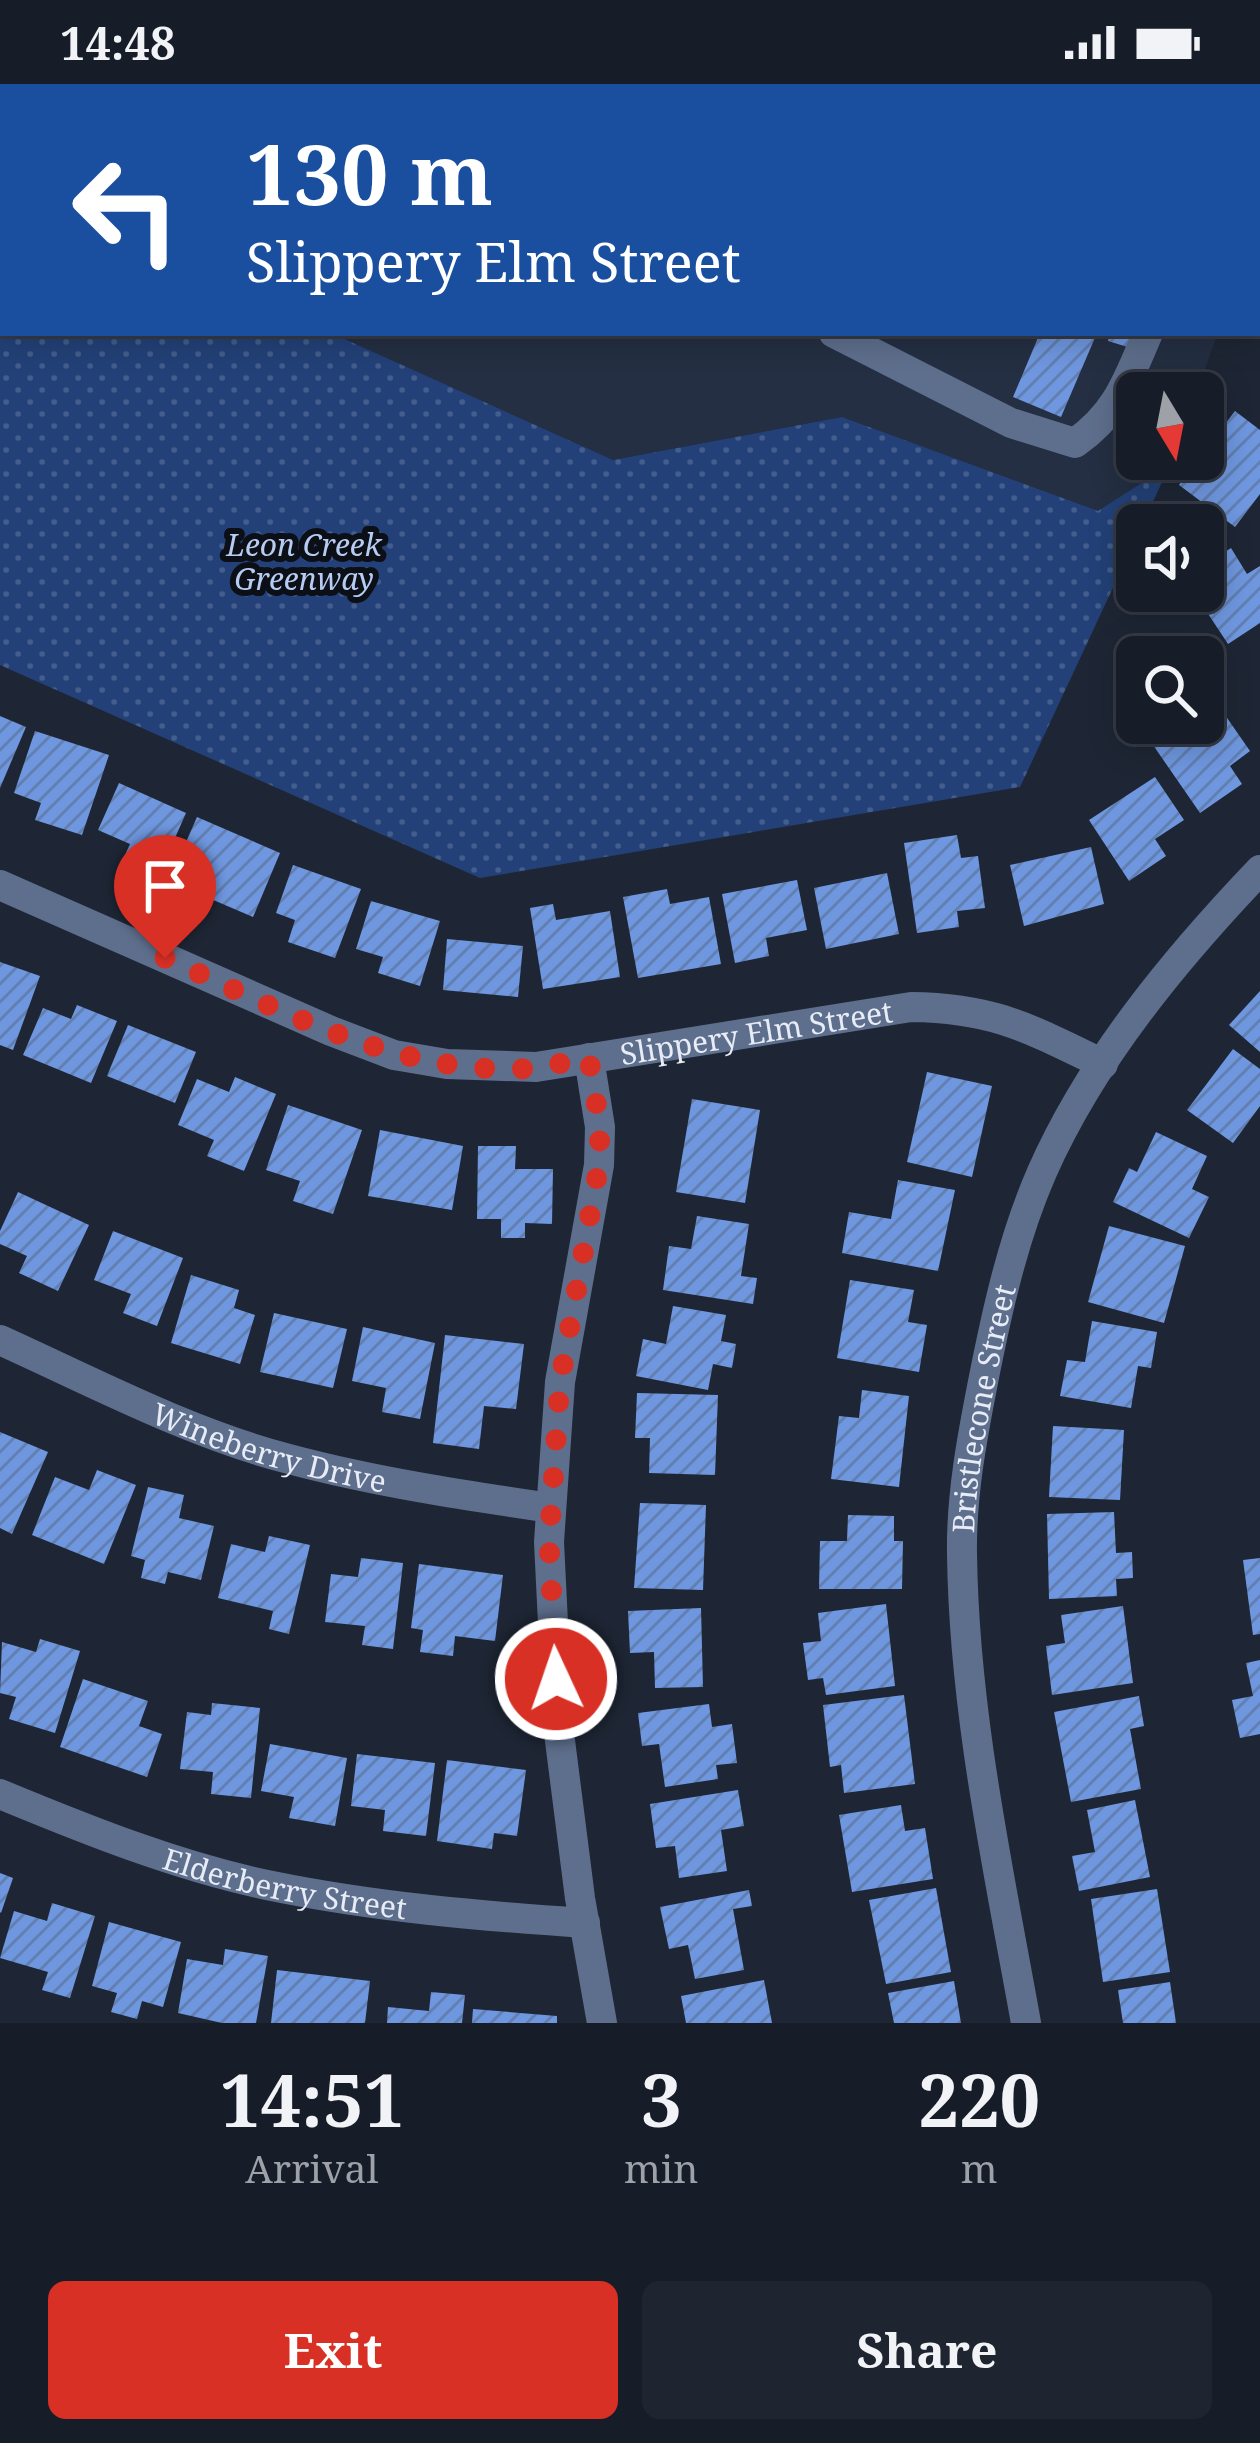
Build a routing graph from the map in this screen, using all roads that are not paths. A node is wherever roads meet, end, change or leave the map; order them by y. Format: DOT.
graph roads {
  1 [pos="840,336"];
  2 [pos="1147,336"];
  3 [pos="1260,869"];
  4 [pos="0,885"];
  5 [pos="589,1058"];
  6 [pos="1103,1064"];
  7 [pos="0,1340"];
  8 [pos="551,1508"];
  9 [pos="0,1793"];
  10 [pos="585,1922"];
  11 [pos="602,2023"];
  12 [pos="1026,2023"];
  1 -- 2 [label="street"];
  3 -- 6 [label="street, Bristlecone Street"];
  4 -- 5 [label="street, Slippery Elm Street"];
  5 -- 6 [label="street, Slippery Elm Street"];
  5 -- 8 [label="street"];
  6 -- 12 [label="street, Bristlecone Street"];
  7 -- 8 [label="street, Wineberry Drive"];
  8 -- 10 [label="street"];
  9 -- 10 [label="street, Elderberry Street"];
  10 -- 11 [label="street"];
}
